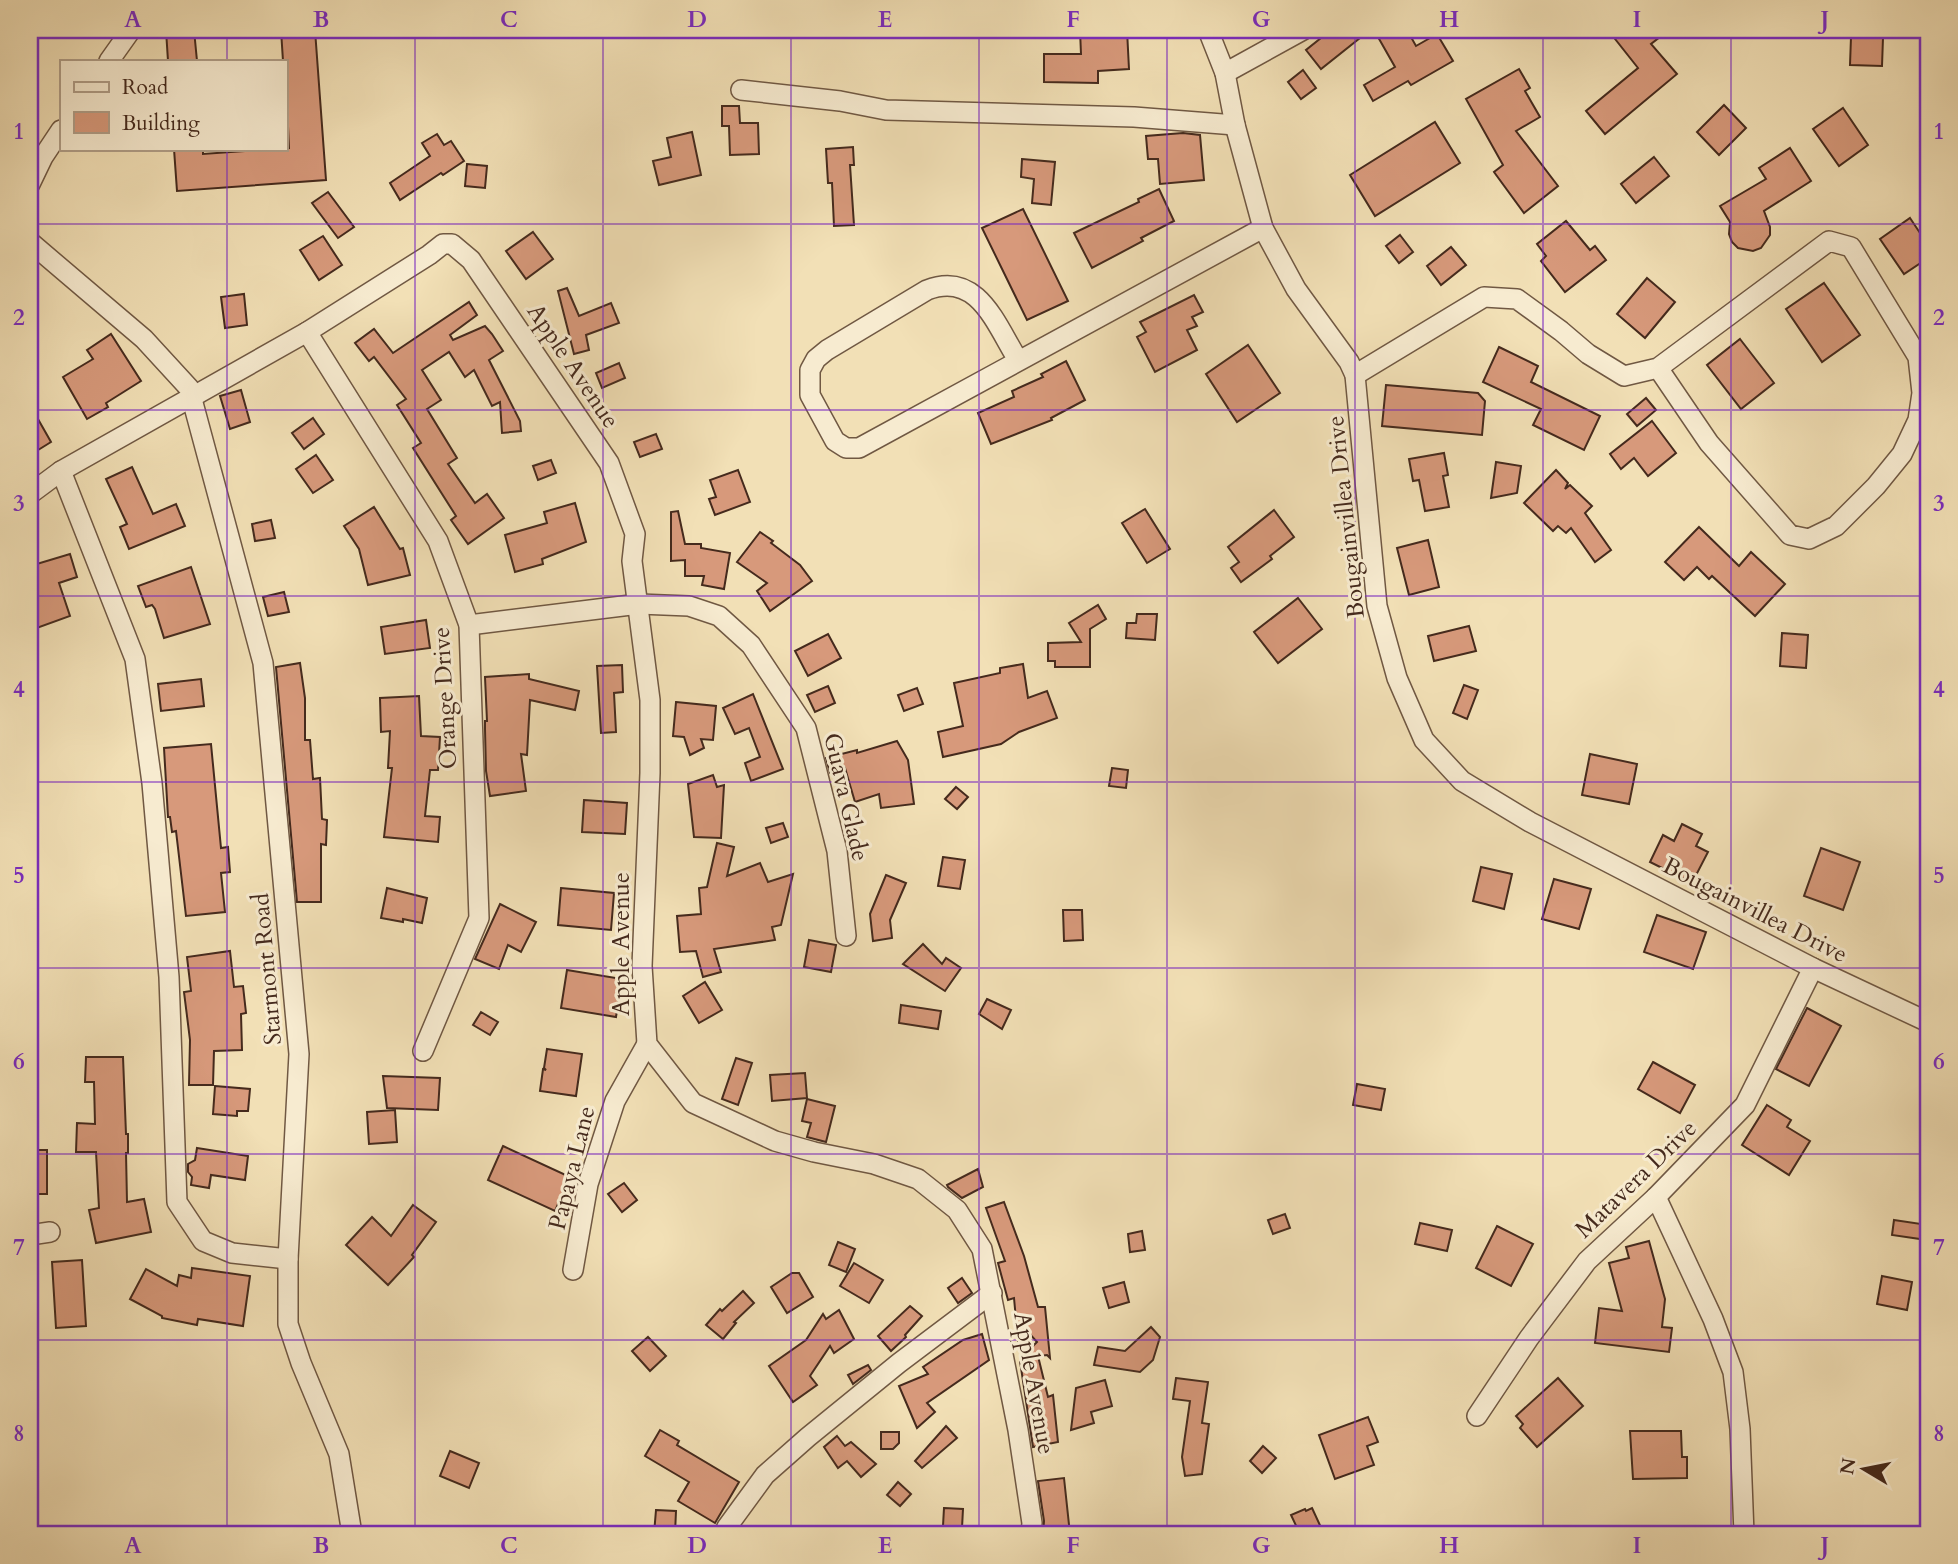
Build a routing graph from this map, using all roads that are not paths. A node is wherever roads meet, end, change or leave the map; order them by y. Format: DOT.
graph roads {
  1 [pos="131,30"];
  2 [pos="1208,30"];
  3 [pos="1303,30"];
  4 [pos="110,60"];
  5 [pos="1225,74"];
  6 [pos="741,90"];
  7 [pos="1235,125"];
  8 [pos="60,132"];
  9 [pos="30,184"];
  10 [pos="1264,229"];
  11 [pos="30,242"];
  12 [pos="307,332"];
  13 [pos="1018,360"];
  14 [pos="1658,368"];
  15 [pos="1355,374"];
  16 [pos="191,399"];
  17 [pos="61,471"];
  18 [pos="30,494"];
  19 [pos="639,604"];
  20 [pos="468,625"];
  21 [pos="846,936"];
  22 [pos="1813,968"];
  23 [pos="1928,1022"];
  24 [pos="648,1044"];
  25 [pos="423,1051"];
  26 [pos="1656,1197"];
  27 [pos="50,1232"];
  28 [pos="30,1236"];
  29 [pos="288,1259"];
  30 [pos="573,1270"];
  31 [pos="992,1293"];
  32 [pos="1477,1416"];
  33 [pos="352,1534"];
  34 [pos="724,1534"];
  35 [pos="1031,1534"];
  36 [pos="1744,1534"];
  1 -- 4 [label="street"];
  2 -- 5 [label="street, Bougainvillea Drive"];
  3 -- 5 [label="street"];
  5 -- 7 [label="street, Bougainvillea Drive"];
  6 -- 7 [label="street"];
  7 -- 10 [label="street, Bougainvillea Drive"];
  8 -- 9 [label="street"];
  10 -- 13 [label="street"];
  10 -- 15 [label="street, Bougainvillea Drive"];
  11 -- 16 [label="street, Starmont Road"];
  12 -- 16 [label="street"];
  12 -- 19 [label="street, Apple Avenue"];
  12 -- 20 [label="street, Orange Drive"];
  13 -- 13 [label="street"];
  14 -- 14 [label="street"];
  14 -- 15 [label="street"];
  15 -- 22 [label="street, Bougainvillea Drive"];
  16 -- 17 [label="street"];
  16 -- 29 [label="street, Starmont Road"];
  17 -- 18 [label="street"];
  17 -- 29 [label="street"];
  19 -- 20 [label="street, Guava Glade"];
  19 -- 21 [label="street, Guava Glade"];
  19 -- 24 [label="street, Apple Avenue"];
  20 -- 25 [label="street, Orange Drive"];
  22 -- 23 [label="street, Bougainvillea Drive"];
  22 -- 26 [label="street, Matavera Drive"];
  24 -- 30 [label="street, Papaya Lane"];
  24 -- 31 [label="street, Apple Avenue"];
  26 -- 32 [label="street, Matavera Drive"];
  26 -- 36 [label="street"];
  27 -- 28 [label="street"];
  29 -- 33 [label="street, Starmont Road"];
  31 -- 34 [label="street"];
  31 -- 35 [label="street, Apple Avenue"];
}
